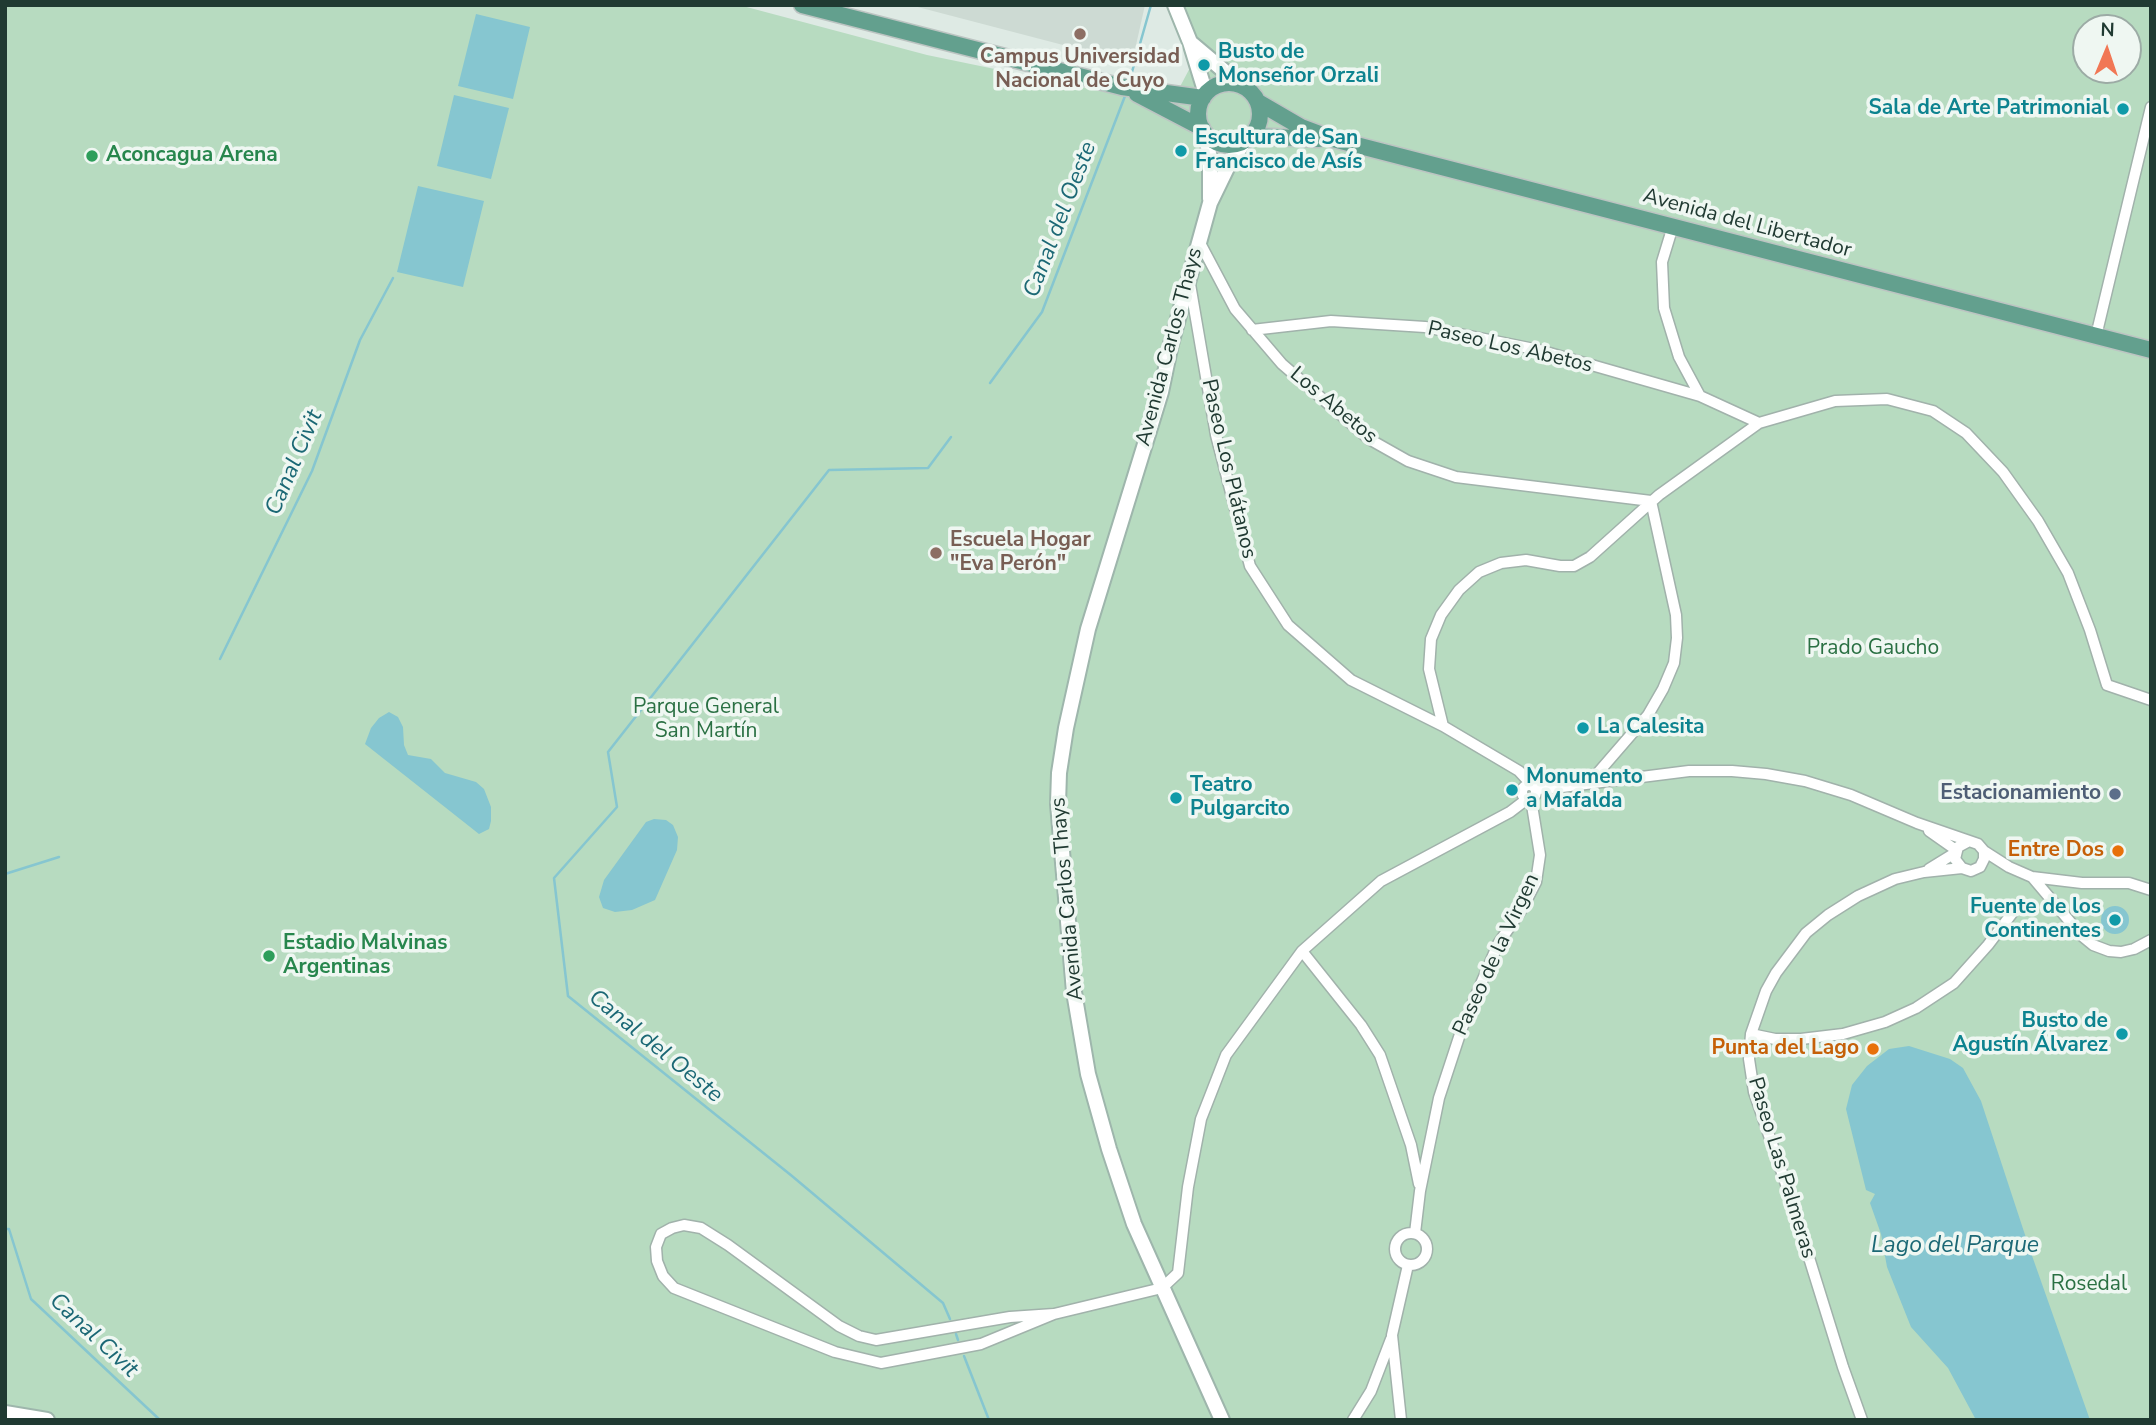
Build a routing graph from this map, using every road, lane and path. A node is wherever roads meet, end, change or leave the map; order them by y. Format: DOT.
graph roads {
  1 [pos="802,5"];
  2 [pos="1175,5"];
  3 [pos="1190,42"];
  4 [pos="1242,86"];
  5 [pos="1122,87"];
  6 [pos="1204,96"];
  7 [pos="1258,102"];
  8 [pos="2151,107"];
  9 [pos="1204,131"];
  10 [pos="1249,138"];
  11 [pos="1333,139"];
  12 [pos="1210,203"];
  13 [pos="1673,226"];
  14 [pos="1199,241"];
  15 [pos="1189,281"];
  16 [pos="1252,330"];
  17 [pos="2096,336"];
  18 [pos="2151,351"];
  19 [pos="1700,396"];
  20 [pos="1759,423"];
  21 [pos="1651,501"];
  22 [pos="2151,700"];
  23 [pos="1443,726"];
  24 [pos="1519,771"];
  25 [pos="1590,782"];
  26 [pos="1532,792"];
  27 [pos="1917,823"];
  28 [pos="1969,841"];
  29 [pos="1984,851"];
  30 [pos="1956,852"];
  31 [pos="1980,867"];
  32 [pos="2008,867"];
  33 [pos="1962,868"];
  34 [pos="1924,872"];
  35 [pos="2032,877"];
  36 [pos="2151,890"];
  37 [pos="2012,912"];
  38 [pos="2151,940"];
  39 [pos="1302,951"];
  40 [pos="1751,1034"];
  41 [pos="1420,1191"];
  42 [pos="1415,1233"];
  43 [pos="1408,1265"];
  44 [pos="1162,1289"];
  45 [pos="1054,1314"];
  46 [pos="1392,1335"];
  47 [pos="5,1413"];
  48 [pos="47,1420"];
  49 [pos="1222,1420"];
  50 [pos="1353,1420"];
  51 [pos="1401,1420"];
  52 [pos="1862,1420"];
  1 -- 5 [label="main road"];
  2 -- 3 [label="street"];
  3 -- 4 [label="street"];
  3 -- 6 [label="street"];
  4 -- 6 [label="main road"];
  4 -- 7 [label="main road"];
  5 -- 6 [label="main road"];
  5 -- 9 [label="main road"];
  6 -- 9 [label="main road"];
  7 -- 10 [label="main road"];
  7 -- 11 [label="main road, Avenida del Libertador"];
  8 -- 17 [label="street"];
  9 -- 10 [label="main road"];
  9 -- 12 [label="street, Avenida Carlos Thays"];
  10 -- 11 [label="main road, Avenida del Libertador"];
  10 -- 12 [label="street, Avenida Carlos Thays"];
  11 -- 13 [label="main road, Avenida del Libertador"];
  12 -- 14 [label="street, Avenida Carlos Thays"];
  13 -- 17 [label="main road, Avenida del Libertador"];
  13 -- 19 [label="street"];
  14 -- 15 [label="street, Avenida Carlos Thays"];
  14 -- 16 [label="street, Los Abetos"];
  15 -- 23 [label="street, Paseo Los Plátanos"];
  15 -- 44 [label="street, Avenida Carlos Thays"];
  16 -- 19 [label="street, Paseo Los Abetos"];
  16 -- 21 [label="street, Los Abetos"];
  17 -- 18 [label="main road, Avenida del Libertador"];
  19 -- 20 [label="street, Paseo Los Abetos"];
  20 -- 21 [label="street"];
  20 -- 22 [label="street"];
  21 -- 23 [label="street"];
  21 -- 25 [label="street"];
  23 -- 24 [label="street, Paseo Los Plátanos"];
  24 -- 26 [label="street, Paseo de la Virgen"];
  25 -- 26 [label="street"];
  25 -- 27 [label="street"];
  26 -- 39 [label="street"];
  26 -- 41 [label="street, Paseo de la Virgen"];
  27 -- 28 [label="street"];
  27 -- 30 [label="street"];
  28 -- 29 [label="street"];
  28 -- 30 [label="street"];
  29 -- 31 [label="street"];
  29 -- 32 [label="street"];
  30 -- 33 [label="street"];
  30 -- 34 [label="street"];
  31 -- 32 [label="street"];
  31 -- 33 [label="street"];
  32 -- 35 [label="street"];
  33 -- 34 [label="street"];
  34 -- 40 [label="street, Paseo Las Palmeras"];
  35 -- 36 [label="street"];
  35 -- 38 [label="street"];
  37 -- 40 [label="street"];
  39 -- 41 [label="street"];
  39 -- 44 [label="street"];
  40 -- 52 [label="street, Paseo Las Palmeras"];
  41 -- 42 [label="street, Paseo de la Virgen"];
  42 -- 43 [label="street"];
  42 -- 43 [label="street"];
  43 -- 46 [label="street"];
  44 -- 45 [label="street"];
  44 -- 49 [label="street, Avenida Carlos Thays"];
  45 -- 45 [label="street"];
  46 -- 50 [label="street"];
  46 -- 51 [label="street"];
  47 -- 48 [label="street"];
}
